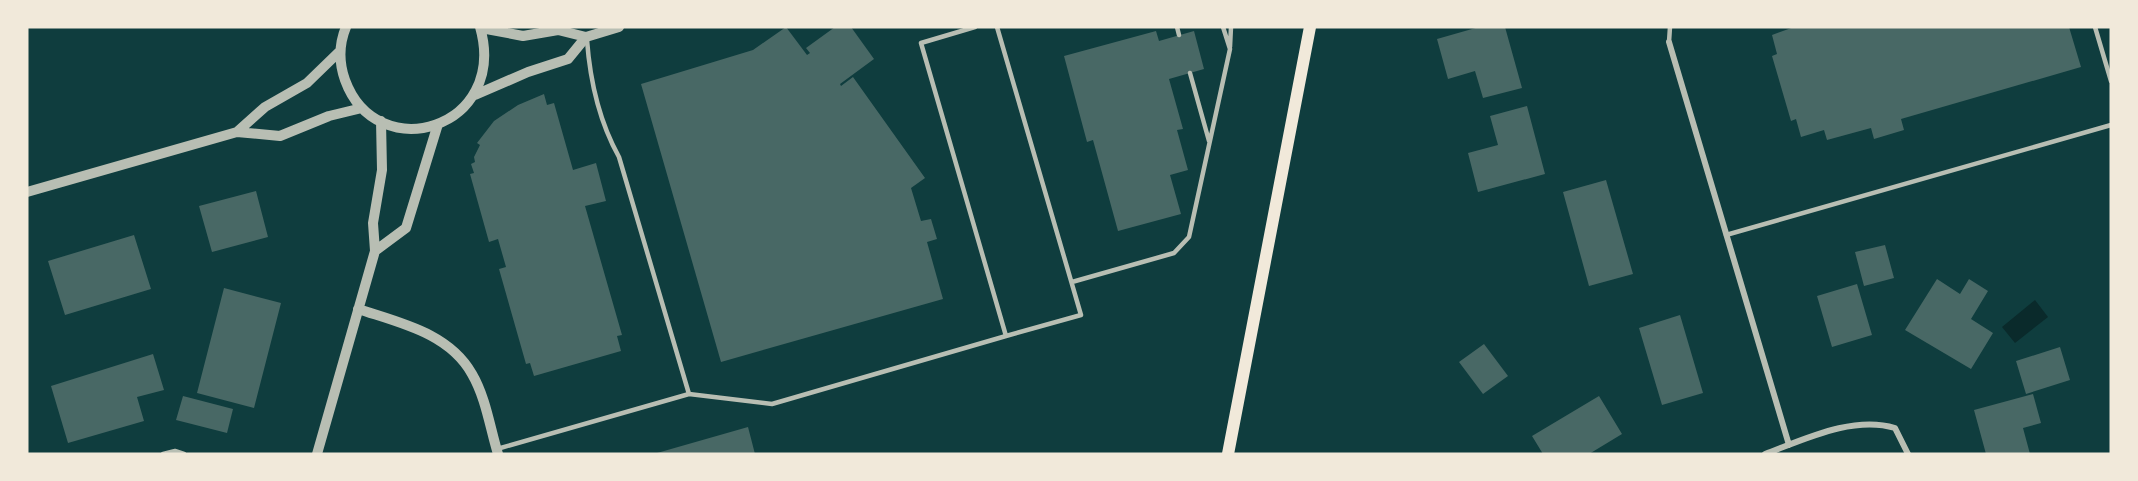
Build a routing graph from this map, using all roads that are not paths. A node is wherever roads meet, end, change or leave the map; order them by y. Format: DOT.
graph roads {
  1 [pos="346,27"];
  2 [pos="480,27"];
  3 [pos="617,27"];
  4 [pos="975,27"];
  5 [pos="997,27"];
  6 [pos="1177,27"];
  7 [pos="1223,27"];
  8 [pos="1232,27"];
  9 [pos="1311,27"];
  10 [pos="1670,27"];
  11 [pos="2095,27"];
  12 [pos="1179,35"];
  13 [pos="586,38"];
  14 [pos="1669,42"];
  15 [pos="1230,49"];
  16 [pos="340,51"];
  17 [pos="1190,73"];
  18 [pos="2111,81"];
  19 [pos="475,95"];
  20 [pos="362,108"];
  21 [pos="381,121"];
  22 [pos="438,124"];
  23 [pos="2111,125"];
  24 [pos="237,132"];
  25 [pos="1209,144"];
  26 [pos="27,192"];
  27 [pos="1726,235"];
  28 [pos="375,251"];
  29 [pos="1072,282"];
  30 [pos="358,309"];
  31 [pos="1006,336"];
  32 [pos="689,394"];
  33 [pos="1789,445"];
  34 [pos="497,451"];
  35 [pos="163,454"];
  36 [pos="184,454"];
  37 [pos="317,454"];
  38 [pos="1228,454"];
  39 [pos="1765,454"];
  40 [pos="1908,454"];
  1 -- 16 [label="street"];
  2 -- 13 [label="street"];
  2 -- 19 [label="street"];
  3 -- 13 [label="street"];
  4 -- 31 [label="lane"];
  5 -- 29 [label="lane"];
  6 -- 12 [label="lane"];
  7 -- 15 [label="lane"];
  8 -- 15 [label="lane"];
  9 -- 38 [label="main road"];
  10 -- 14 [label="lane"];
  11 -- 18 [label="lane"];
  13 -- 19 [label="street"];
  13 -- 32 [label="lane"];
  14 -- 27 [label="street"];
  15 -- 25 [label="lane"];
  16 -- 20 [label="street"];
  16 -- 24 [label="street"];
  17 -- 25 [label="lane"];
  19 -- 22 [label="street"];
  20 -- 21 [label="street"];
  20 -- 24 [label="street"];
  21 -- 22 [label="street"];
  21 -- 28 [label="street"];
  22 -- 28 [label="street"];
  23 -- 27 [label="lane"];
  24 -- 26 [label="street"];
  25 -- 29 [label="lane"];
  27 -- 33 [label="street"];
  28 -- 30 [label="street"];
  29 -- 31 [label="lane"];
  30 -- 34 [label="street"];
  30 -- 37 [label="street"];
  31 -- 32 [label="lane"];
  32 -- 34 [label="lane"];
  33 -- 39 [label="street"];
  33 -- 40 [label="street"];
  35 -- 36 [label="lane"];
}
